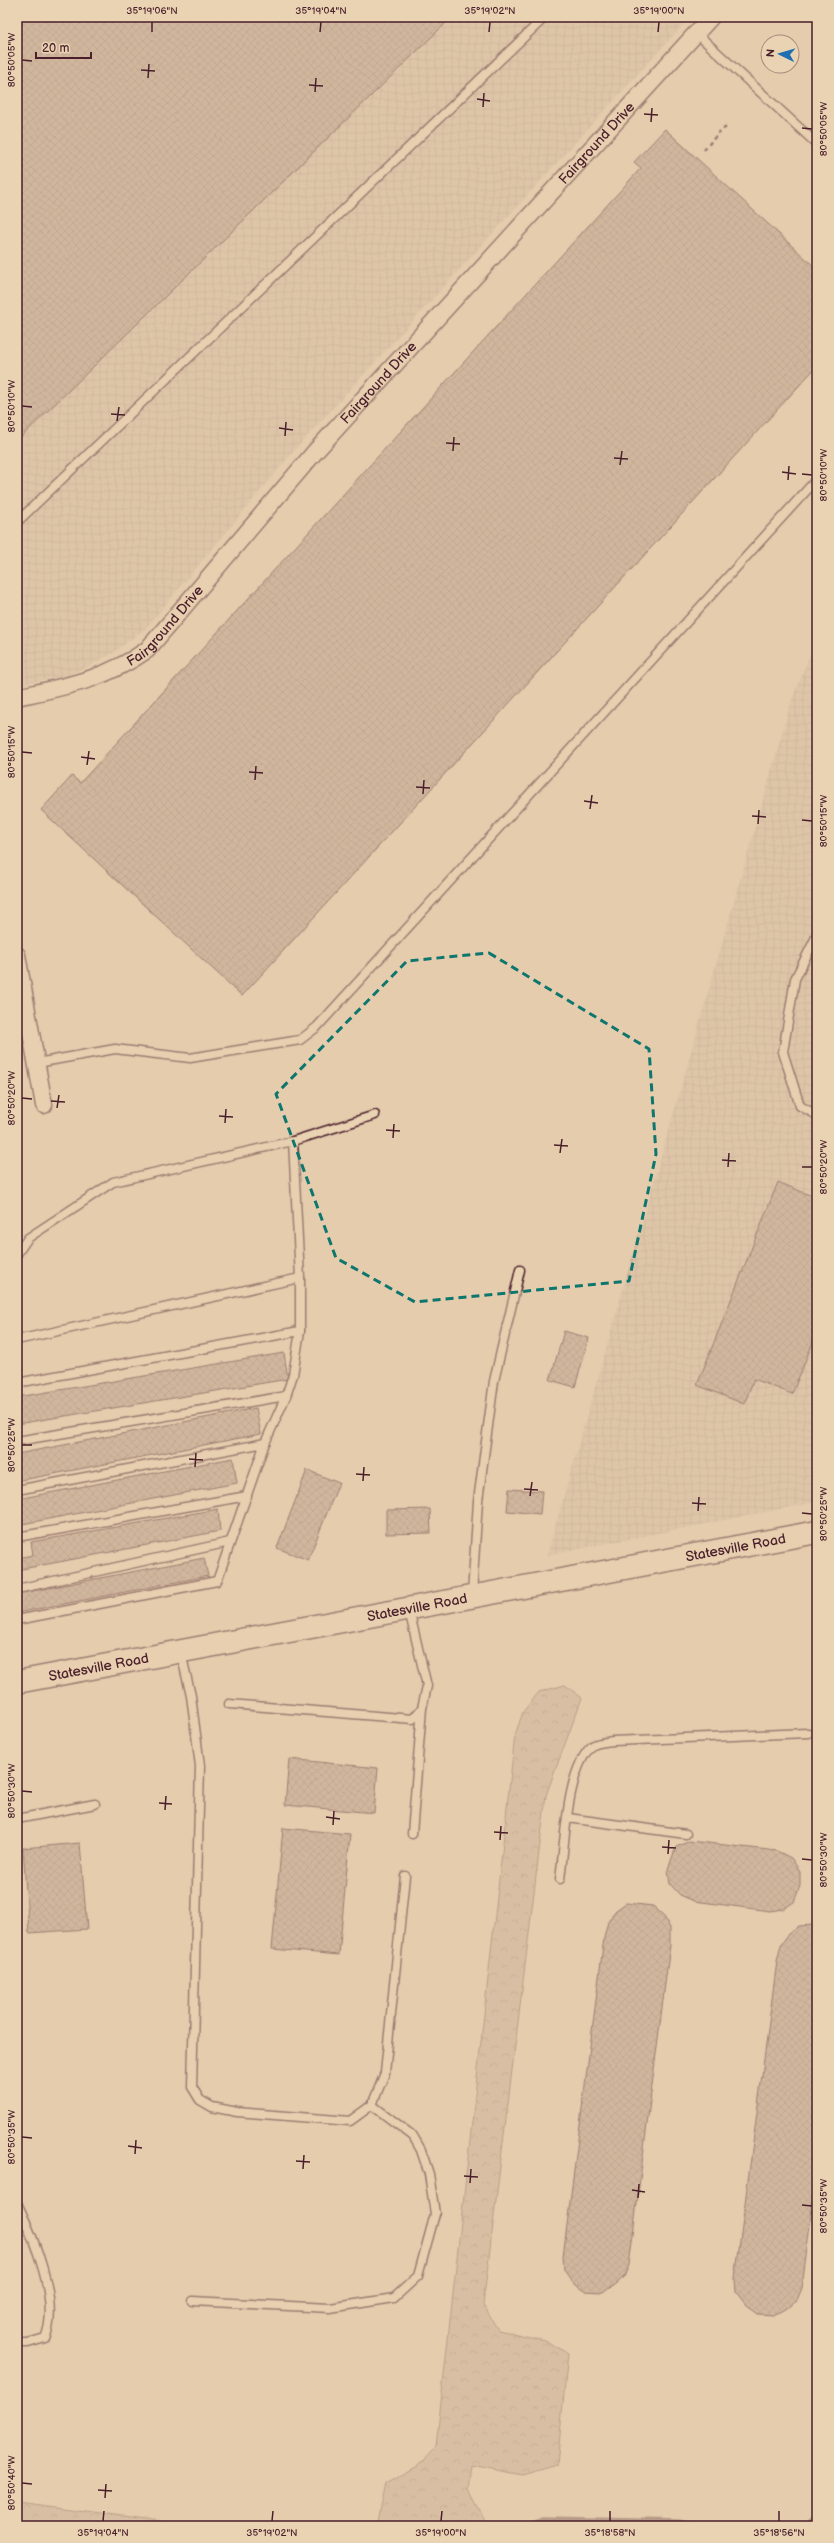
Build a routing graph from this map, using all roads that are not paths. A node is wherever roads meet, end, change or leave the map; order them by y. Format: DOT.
graph roads {
  1 [pos="545,17"];
  2 [pos="711,17"];
  3 [pos="696,33"];
  4 [pos="817,144"];
  5 [pos="817,479"];
  6 [pos="17,522"];
  7 [pos="17,697"];
  8 [pos="817,935"];
  9 [pos="17,954"];
  10 [pos="37,1063"];
  11 [pos="44,1105"];
  12 [pos="375,1115"];
  13 [pos="817,1115"];
  14 [pos="293,1141"];
  15 [pos="17,1254"];
  16 [pos="520,1270"];
  17 [pos="300,1278"];
  18 [pos="300,1331"];
  19 [pos="17,1340"];
  20 [pos="17,1383"];
  21 [pos="286,1396"];
  22 [pos="17,1441"];
  23 [pos="265,1444"];
  24 [pos="17,1490"];
  25 [pos="247,1496"];
  26 [pos="817,1532"];
  27 [pos="17,1537"];
  28 [pos="230,1542"];
  29 [pos="17,1589"];
  30 [pos="471,1598"];
  31 [pos="409,1609"];
  32 [pos="17,1620"];
  33 [pos="180,1650"];
  34 [pos="17,1682"];
  35 [pos="229,1704"];
  36 [pos="422,1708"];
  37 [pos="808,1733"];
  38 [pos="94,1804"];
  39 [pos="568,1818"];
  40 [pos="17,1819"];
  41 [pos="412,1834"];
  42 [pos="686,1834"];
  43 [pos="405,1876"];
  44 [pos="560,1879"];
  45 [pos="372,2105"];
  46 [pos="17,2202"];
  47 [pos="192,2301"];
  48 [pos="17,2343"];
  1 -- 6 [label="lane"];
  2 -- 3 [label="street, Fairground Drive"];
  3 -- 4 [label="lane"];
  3 -- 7 [label="street, Fairground Drive"];
  5 -- 10 [label="lane"];
  8 -- 13 [label="lane"];
  9 -- 10 [label="street"];
  10 -- 11 [label="street"];
  12 -- 14 [label="lane"];
  14 -- 15 [label="lane"];
  14 -- 17 [label="lane"];
  16 -- 30 [label="lane"];
  17 -- 18 [label="lane"];
  17 -- 19 [label="lane"];
  18 -- 20 [label="lane"];
  18 -- 21 [label="lane"];
  21 -- 22 [label="lane"];
  21 -- 23 [label="lane"];
  23 -- 24 [label="lane"];
  23 -- 25 [label="lane"];
  25 -- 27 [label="lane"];
  25 -- 28 [label="lane"];
  26 -- 30 [label="main road, Statesville Road"];
  28 -- 29 [label="lane"];
  28 -- 32 [label="lane"];
  30 -- 31 [label="main road, Statesville Road"];
  31 -- 33 [label="main road, Statesville Road"];
  31 -- 36 [label="lane"];
  33 -- 34 [label="main road, Statesville Road"];
  33 -- 45 [label="lane"];
  35 -- 36 [label="lane"];
  36 -- 41 [label="lane"];
  37 -- 39 [label="lane"];
  38 -- 40 [label="lane"];
  39 -- 42 [label="lane"];
  39 -- 44 [label="lane"];
  43 -- 45 [label="lane"];
  45 -- 47 [label="lane"];
  46 -- 48 [label="lane"];
}
